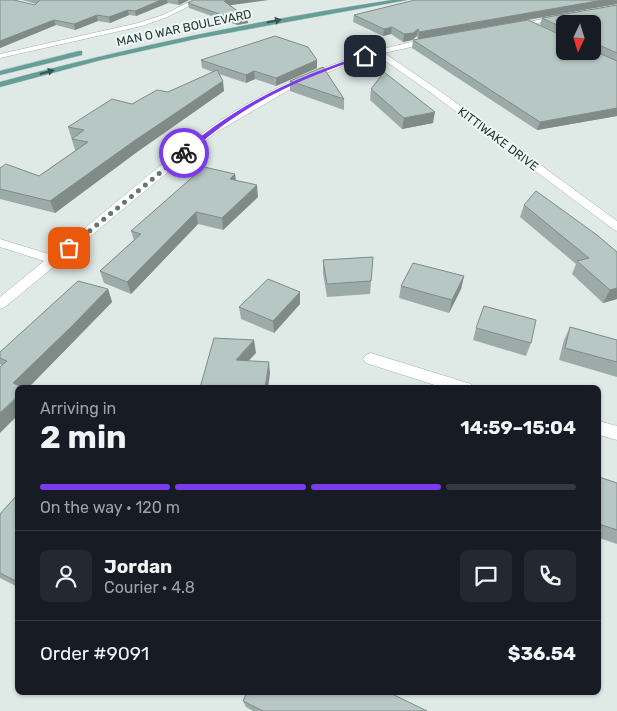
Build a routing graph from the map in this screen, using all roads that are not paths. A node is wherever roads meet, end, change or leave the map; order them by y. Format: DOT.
graph roads {
  1 [pos="198,0"];
  2 [pos="353,0"];
  3 [pos="404,0"];
  4 [pos="318,5"];
  5 [pos="556,18"];
  6 [pos="528,23"];
  7 [pos="500,28"];
  8 [pos="540,30"];
  9 [pos="444,38"];
  10 [pos="87,51"];
  11 [pos="378,52"];
  12 [pos="0,56"];
  13 [pos="0,74"];
  14 [pos="0,85"];
  15 [pos="617,227"];
  16 [pos="0,243"];
  17 [pos="54,260"];
  18 [pos="0,304"];
  19 [pos="371,359"];
  20 [pos="455,385"];
  21 [pos="601,429"];
  22 [pos="617,433"];
  1 -- 12 [label="street"];
  2 -- 4 [label="main road"];
  14 -- 3 [label="main road, MAN O WAR BOULEVARD, one-way"];
  5 -- 6 [label="street"];
  6 -- 7 [label="street"];
  6 -- 8 [label="street"];
  9 -- 11 [label="street"];
  10 -- 13 [label="main road"];
  11 -- 15 [label="street, KITTIWAKE DRIVE"];
  11 -- 17 [label="street"];
  16 -- 17 [label="street"];
  17 -- 18 [label="street"];
  19 -- 20 [label="street"];
  21 -- 22 [label="street"];
}
